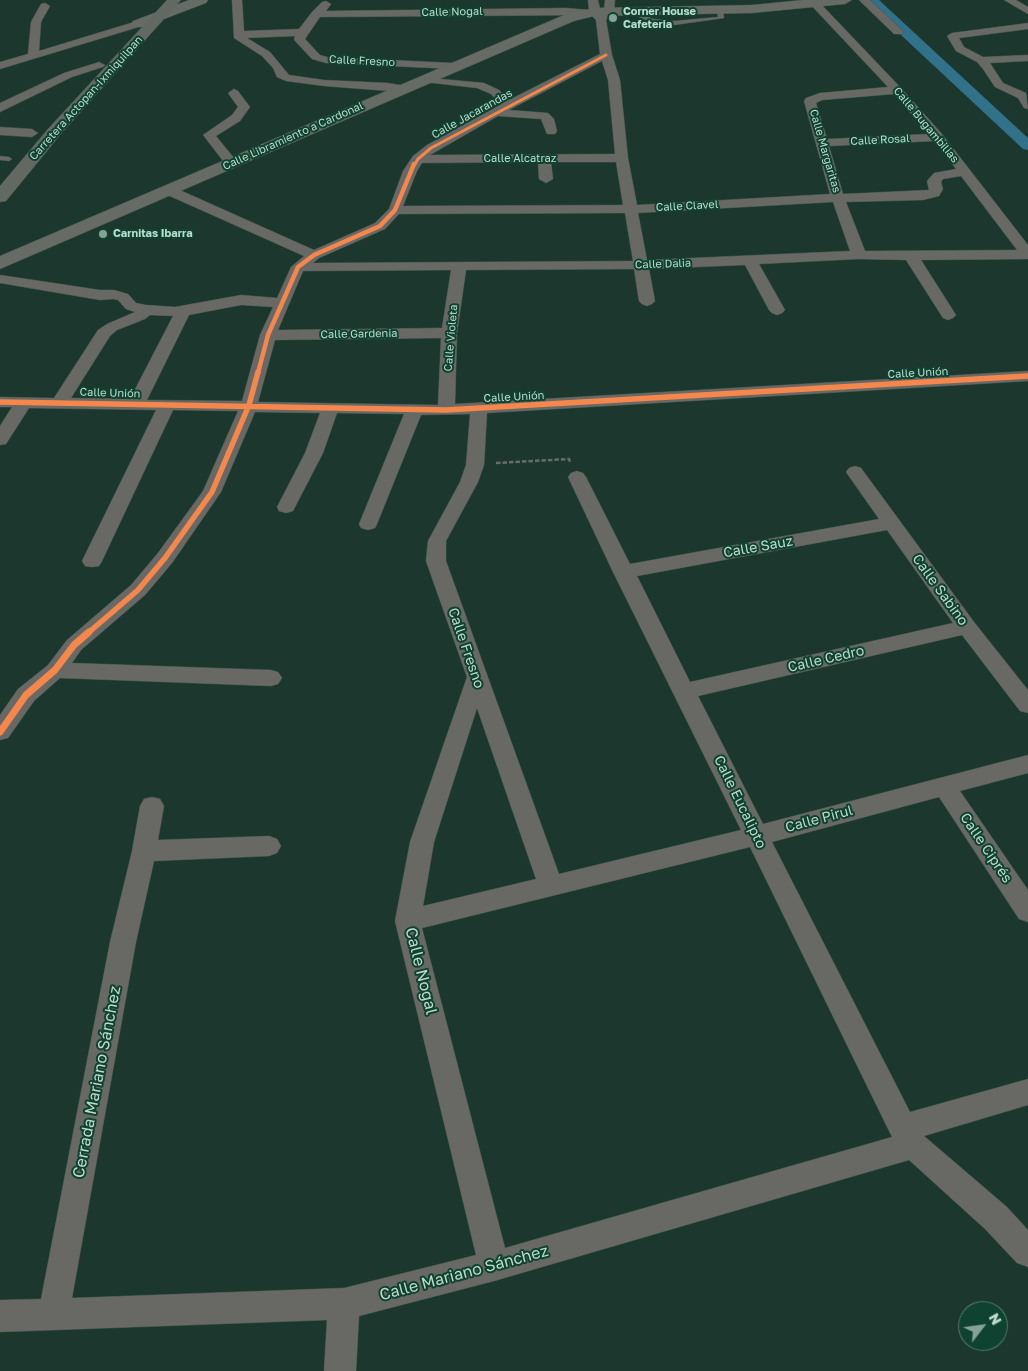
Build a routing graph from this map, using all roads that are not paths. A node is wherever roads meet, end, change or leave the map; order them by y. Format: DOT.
graph roads {
  1 [pos="174,0"];
  2 [pos="201,0"];
  3 [pos="237,0"];
  4 [pos="329,0"];
  5 [pos="844,0"];
  6 [pos="864,0"];
  7 [pos="1008,0"];
  8 [pos="814,3"];
  9 [pos="767,4"];
  10 [pos="45,6"];
  11 [pos="159,8"];
  12 [pos="599,9"];
  13 [pos="1028,11"];
  14 [pos="316,14"];
  15 [pos="138,24"];
  16 [pos="1028,26"];
  17 [pos="302,32"];
  18 [pos="898,32"];
  19 [pos="238,35"];
  20 [pos="606,55"];
  21 [pos="33,56"];
  22 [pos="1028,58"];
  23 [pos="981,60"];
  24 [pos="99,65"];
  25 [pos="0,66"];
  26 [pos="453,66"];
  27 [pos="424,79"];
  28 [pos="402,88"];
  29 [pos="897,90"];
  30 [pos="234,93"];
  31 [pos="1026,99"];
  32 [pos="0,108"];
  33 [pos="501,109"];
  34 [pos="0,131"];
  35 [pos="551,131"];
  36 [pos="32,133"];
  37 [pos="938,137"];
  38 [pos="822,143"];
  39 [pos="622,158"];
  40 [pos="544,159"];
  41 [pos="418,160"];
  42 [pos="3,162"];
  43 [pos="232,163"];
  44 [pos="964,171"];
  45 [pos="546,179"];
  46 [pos="168,190"];
  47 [pos="0,197"];
  48 [pos="838,198"];
  49 [pos="631,209"];
  50 [pos="395,210"];
  51 [pos="1028,254"];
  52 [pos="314,255"];
  53 [pos="859,255"];
  54 [pos="911,256"];
  55 [pos="750,260"];
  56 [pos="0,263"];
  57 [pos="639,265"];
  58 [pos="459,266"];
  59 [pos="298,267"];
  60 [pos="0,279"];
  61 [pos="647,301"];
  62 [pos="283,303"];
  63 [pos="146,310"];
  64 [pos="777,310"];
  65 [pos="184,311"];
  66 [pos="948,315"];
  67 [pos="449,333"];
  68 [pos="268,336"];
  69 [pos="1028,376"];
  70 [pos="0,402"];
  71 [pos="24,402"];
  72 [pos="60,402"];
  73 [pos="136,404"];
  74 [pos="167,404"];
  75 [pos="249,405"];
  76 [pos="330,408"];
  77 [pos="479,409"];
  78 [pos="414,410"];
  79 [pos="446,410"];
  80 [pos="0,440"];
  81 [pos="855,472"];
  82 [pos="577,477"];
  83 [pos="286,507"];
  84 [pos="892,523"];
  85 [pos="368,524"];
  86 [pos="92,561"];
  87 [pos="623,572"];
  88 [pos="967,627"];
  89 [pos="55,670"];
  90 [pos="271,678"];
  91 [pos="476,679"];
  92 [pos="685,691"];
  93 [pos="1028,705"];
  94 [pos="0,732"];
  95 [pos="1028,764"];
  96 [pos="944,785"];
  97 [pos="152,806"];
  98 [pos="756,836"];
  99 [pos="270,846"];
  100 [pos="144,852"];
  101 [pos="551,886"];
  102 [pos="1028,911"];
  103 [pos="408,921"];
  104 [pos="1028,1092"];
  105 [pos="908,1136"];
  106 [pos="1028,1252"];
  107 [pos="494,1266"];
  108 [pos="344,1304"];
  109 [pos="54,1313"];
  110 [pos="0,1316"];
  111 [pos="340,1371"];
  1 -- 11 [label="main road, Carretera Actopan-Ixmiquilpan"];
  2 -- 11 [label="street"];
  3 -- 19 [label="street"];
  4 -- 14 [label="street"];
  5 -- 8 [label="street, Calle Libramiento a Cardonal"];
  6 -- 18 [label="street"];
  7 -- 13 [label="street"];
  8 -- 9 [label="street, Calle Libramiento a Cardonal"];
  8 -- 29 [label="street, Calle Bugambilias"];
  9 -- 12 [label="street, Calle Libramiento a Cardonal"];
  10 -- 21 [label="street"];
  11 -- 15 [label="main road"];
  11 -- 47 [label="main road, Carretera Actopan-Ixmiquilpan"];
  12 -- 14 [label="street, Calle Nogal"];
  12 -- 20 [label="street"];
  12 -- 26 [label="street, Calle Libramiento a Cardonal"];
  14 -- 17 [label="street"];
  15 -- 21 [label="street"];
  15 -- 24 [label="main road"];
  16 -- 23 [label="street"];
  17 -- 19 [label="street"];
  17 -- 26 [label="street, Calle Fresno"];
  19 -- 28 [label="street"];
  20 -- 33 [label="street, Calle Jacarandas"];
  20 -- 39 [label="street"];
  21 -- 25 [label="street"];
  22 -- 23 [label="street"];
  23 -- 31 [label="street"];
  24 -- 32 [label="street"];
  24 -- 36 [label="main road"];
  26 -- 27 [label="street, Calle Libramiento a Cardonal"];
  27 -- 28 [label="street, Calle Libramiento a Cardonal"];
  27 -- 33 [label="street"];
  28 -- 43 [label="street, Calle Libramiento a Cardonal"];
  29 -- 37 [label="street, Calle Bugambilias"];
  29 -- 38 [label="street, Calle Margaritas"];
  30 -- 43 [label="street"];
  33 -- 35 [label="street"];
  33 -- 41 [label="street, Calle Jacarandas"];
  34 -- 36 [label="street"];
  36 -- 42 [label="main road"];
  37 -- 38 [label="street, Calle Rosal"];
  37 -- 44 [label="street, Calle Bugambilias"];
  38 -- 48 [label="street, Calle Margaritas"];
  39 -- 40 [label="street, Calle Alcatraz"];
  39 -- 49 [label="street"];
  40 -- 41 [label="street, Calle Alcatraz"];
  40 -- 45 [label="street"];
  41 -- 50 [label="street, Calle Jacarandas"];
  43 -- 46 [label="street, Calle Libramiento a Cardonal"];
  44 -- 48 [label="street, Calle Clavel"];
  44 -- 51 [label="street, Calle Bugambilias"];
  46 -- 52 [label="street"];
  46 -- 56 [label="street, Calle Libramiento a Cardonal"];
  48 -- 49 [label="street, Calle Clavel"];
  48 -- 53 [label="street, Calle Margaritas"];
  49 -- 50 [label="street, Calle Clavel"];
  49 -- 57 [label="street"];
  50 -- 52 [label="street, Calle Jacarandas"];
  51 -- 54 [label="street, Calle Dalia"];
  52 -- 59 [label="street, Calle Jacarandas"];
  53 -- 54 [label="street, Calle Dalia"];
  53 -- 55 [label="street, Calle Dalia"];
  54 -- 66 [label="street"];
  55 -- 57 [label="street, Calle Dalia"];
  55 -- 64 [label="street"];
  57 -- 58 [label="street, Calle Dalia"];
  57 -- 61 [label="street"];
  58 -- 59 [label="street, Calle Dalia"];
  58 -- 67 [label="street, Calle Violeta"];
  59 -- 62 [label="street"];
  60 -- 63 [label="street"];
  62 -- 65 [label="street"];
  62 -- 68 [label="street"];
  63 -- 65 [label="street"];
  63 -- 72 [label="street"];
  65 -- 73 [label="street"];
  67 -- 68 [label="street, Calle Gardenia"];
  67 -- 79 [label="street, Calle Violeta"];
  68 -- 75 [label="street"];
  69 -- 77 [label="street, Calle Unión"];
  70 -- 71 [label="street, Calle Unión"];
  71 -- 72 [label="street, Calle Unión"];
  71 -- 80 [label="street"];
  72 -- 73 [label="street, Calle Unión"];
  73 -- 74 [label="street, Calle Unión"];
  74 -- 75 [label="street, Calle Unión"];
  74 -- 86 [label="street"];
  75 -- 76 [label="street, Calle Unión"];
  75 -- 89 [label="street"];
  76 -- 78 [label="street, Calle Unión"];
  76 -- 83 [label="street"];
  77 -- 79 [label="street, Calle Unión"];
  77 -- 91 [label="street, Calle Fresno"];
  78 -- 79 [label="street, Calle Unión"];
  78 -- 85 [label="street"];
  81 -- 84 [label="street, Calle Sabino"];
  82 -- 87 [label="street, Calle Eucalipto"];
  84 -- 87 [label="street, Calle Sauz"];
  84 -- 88 [label="street, Calle Sabino"];
  87 -- 92 [label="street, Calle Eucalipto"];
  88 -- 92 [label="street, Calle Cedro"];
  88 -- 93 [label="street, Calle Sabino"];
  89 -- 90 [label="street"];
  89 -- 94 [label="street"];
  91 -- 101 [label="street, Calle Fresno"];
  91 -- 103 [label="street, Calle Nogal"];
  92 -- 98 [label="street, Calle Eucalipto"];
  95 -- 96 [label="street, Calle Pirul"];
  96 -- 98 [label="street, Calle Pirul"];
  96 -- 102 [label="street, Calle Ciprés"];
  97 -- 100 [label="street, Cerrada Mariano Sánchez"];
  98 -- 101 [label="street, Calle Pirul"];
  98 -- 105 [label="street, Calle Eucalipto"];
  99 -- 100 [label="street"];
  100 -- 109 [label="street, Cerrada Mariano Sánchez"];
  101 -- 103 [label="street, Calle Pirul"];
  103 -- 107 [label="street, Calle Nogal"];
  104 -- 105 [label="street, Calle Mariano Sánchez"];
  105 -- 106 [label="street"];
  105 -- 107 [label="street, Calle Mariano Sánchez"];
  107 -- 108 [label="street, Calle Mariano Sánchez"];
  108 -- 109 [label="street, Calle Mariano Sánchez"];
  108 -- 111 [label="street"];
  109 -- 110 [label="street, Calle Mariano Sánchez"];
}
